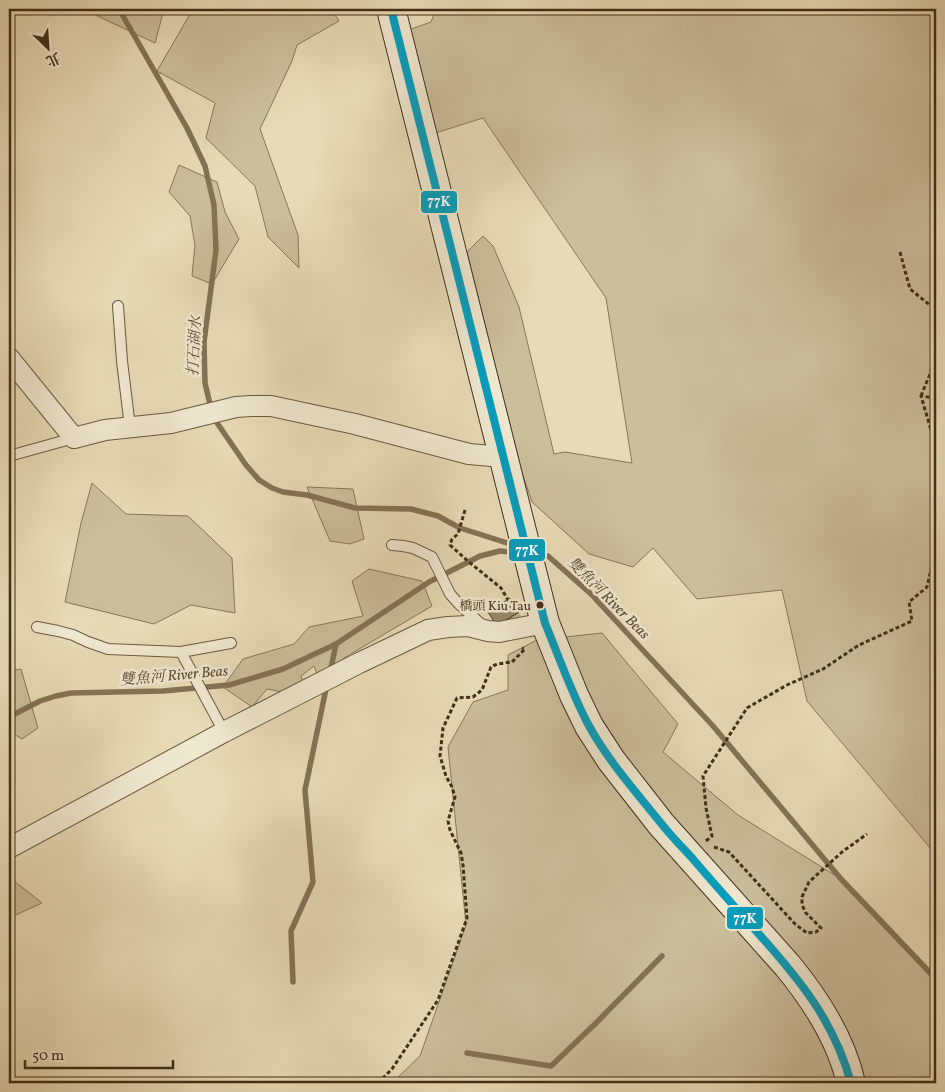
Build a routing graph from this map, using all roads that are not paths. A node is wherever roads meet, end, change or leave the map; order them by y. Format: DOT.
graph roads {
  1 [pos="391,9"];
  2 [pos="118,306"];
  3 [pos="9,358"];
  4 [pos="130,427"];
  5 [pos="74,438"];
  6 [pos="11,453"];
  7 [pos="504,456"];
  8 [pos="392,545"];
  9 [pos="545,623"];
  10 [pos="37,627"];
  11 [pos="488,631"];
  12 [pos="231,643"];
  13 [pos="181,652"];
  14 [pos="224,732"];
  15 [pos="9,848"];
  16 [pos="851,1083"];
  1 -- 7 [label="main road"];
  2 -- 4 [label="lane"];
  3 -- 5 [label="street"];
  4 -- 5 [label="street"];
  4 -- 7 [label="street"];
  5 -- 6 [label="lane"];
  7 -- 9 [label="main road"];
  8 -- 11 [label="lane"];
  9 -- 11 [label="street"];
  9 -- 16 [label="main road"];
  10 -- 13 [label="lane"];
  11 -- 14 [label="street"];
  12 -- 13 [label="lane"];
  13 -- 14 [label="lane"];
  14 -- 15 [label="street"];
}
